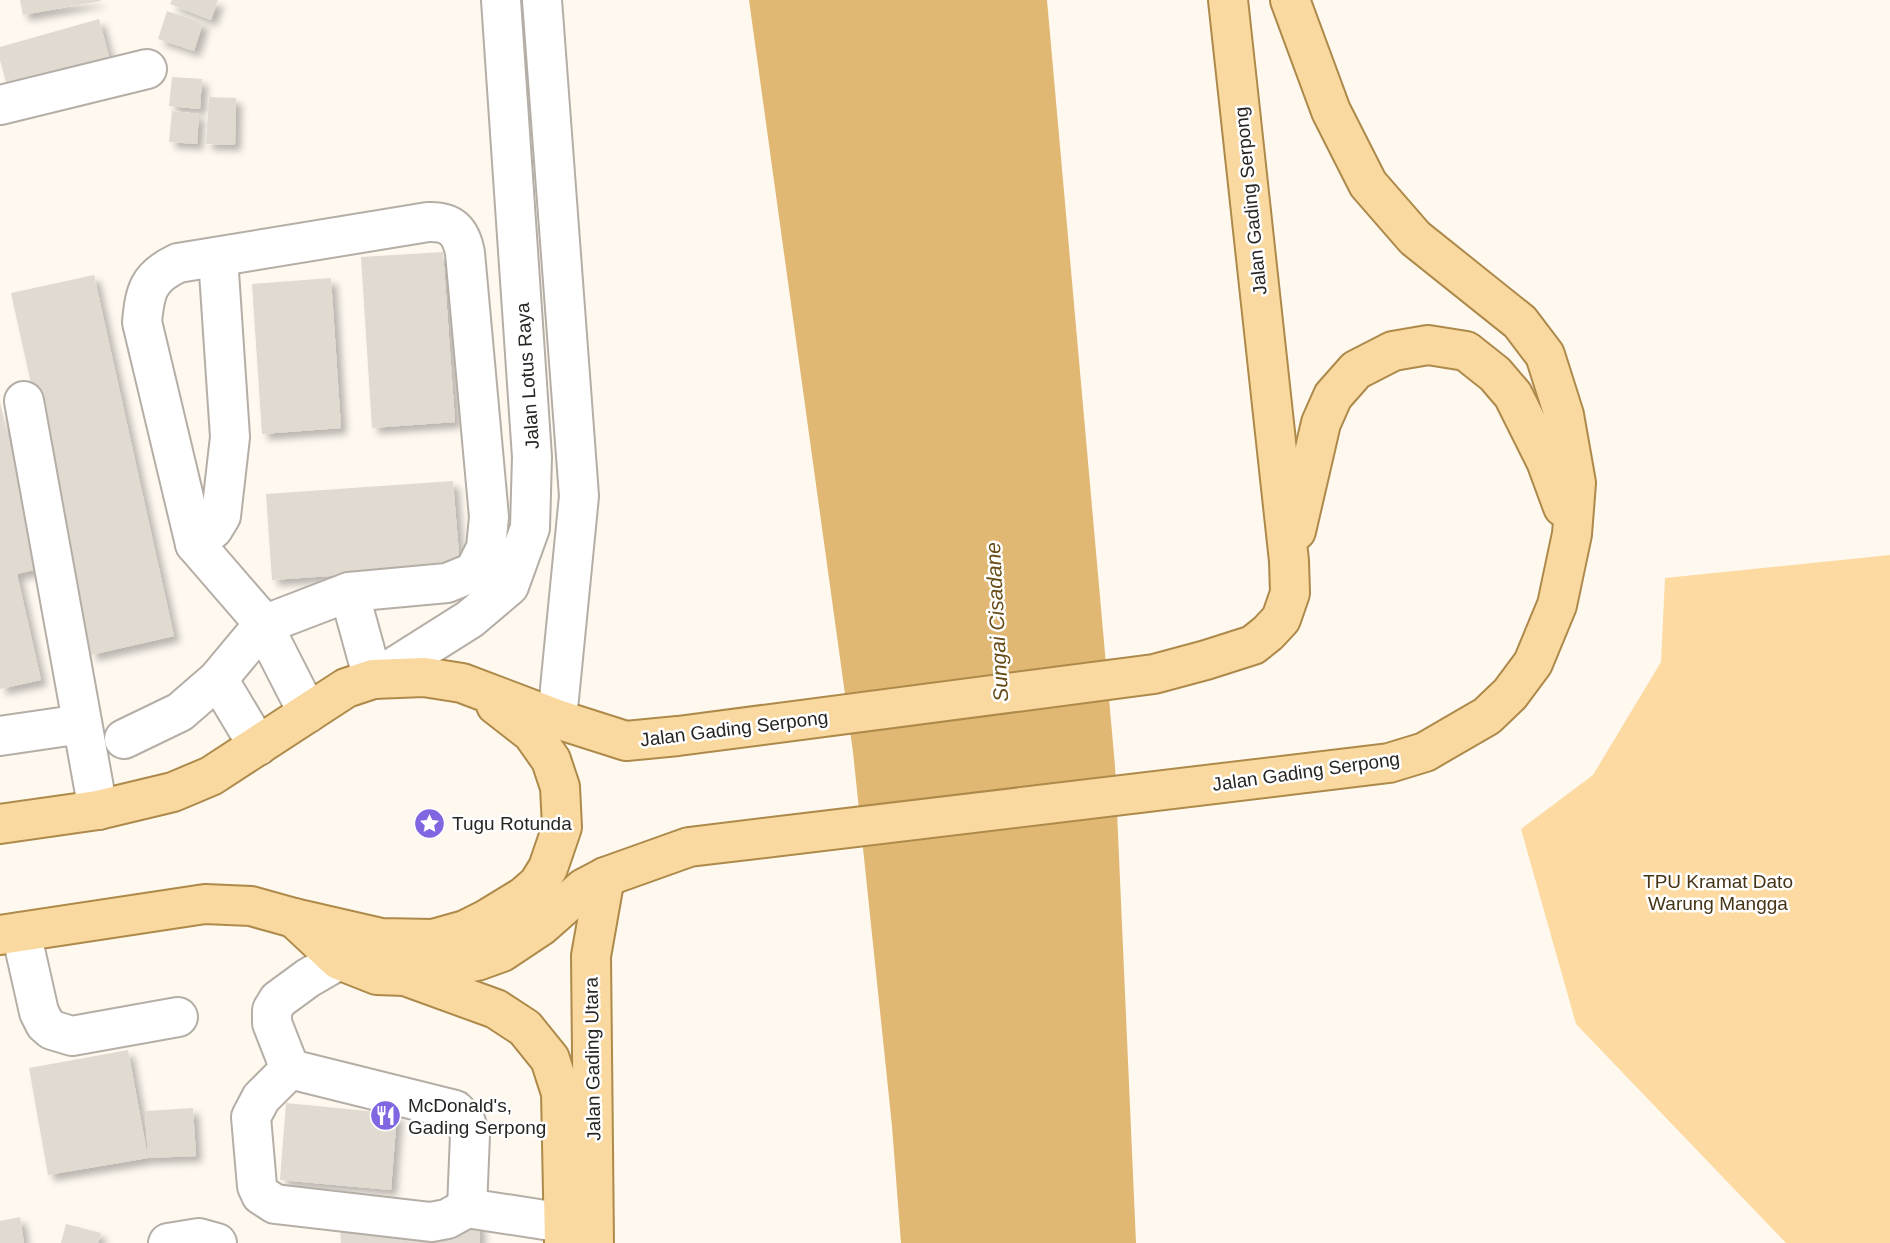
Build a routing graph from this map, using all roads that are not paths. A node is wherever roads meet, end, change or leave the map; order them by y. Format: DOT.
graph roads {
  1 [pos="500,0"];
  2 [pos="542,0"];
  3 [pos="1227,0"];
  4 [pos="1290,0"];
  5 [pos="147,69"];
  6 [pos="0,105"];
  7 [pos="218,257"];
  8 [pos="24,401"];
  9 [pos="530,528"];
  10 [pos="1572,534"];
  11 [pos="195,544"];
  12 [pos="574,547"];
  13 [pos="1289,561"];
  14 [pos="349,592"];
  15 [pos="264,625"];
  16 [pos="218,678"];
  17 [pos="374,679"];
  18 [pos="473,688"];
  19 [pos="308,713"];
  20 [pos="557,719"];
  21 [pos="82,724"];
  22 [pos="0,737"];
  23 [pos="124,739"];
  24 [pos="258,746"];
  25 [pos="98,810"];
  26 [pos="0,824"];
  27 [pos="595,883"];
  28 [pos="294,918"];
  29 [pos="11,934"];
  30 [pos="339,960"];
  31 [pos="405,976"];
  32 [pos="178,1017"];
  33 [pos="290,1069"];
  34 [pos="467,1208"];
  35 [pos="574,1236"];
  36 [pos="168,1243"];
  37 [pos="217,1243"];
  1 -- 9 [label="street, Jalan Lotus Raya"];
  2 -- 12 [label="street"];
  3 -- 13 [label="main road, Jalan Gading Serpong"];
  4 -- 10 [label="main road, Jalan Gading Serpong"];
  5 -- 6 [label="street"];
  7 -- 11 [label="street"];
  7 -- 11 [label="street"];
  7 -- 14 [label="street"];
  8 -- 21 [label="street"];
  9 -- 12 [label="street"];
  9 -- 17 [label="street, Jalan Lotus Raya"];
  10 -- 13 [label="main road"];
  10 -- 27 [label="main road, Jalan Gading Serpong"];
  11 -- 15 [label="street"];
  12 -- 20 [label="street"];
  13 -- 20 [label="main road, Jalan Gading Serpong"];
  14 -- 15 [label="street"];
  14 -- 17 [label="street"];
  15 -- 16 [label="street"];
  15 -- 19 [label="street"];
  16 -- 23 [label="street"];
  16 -- 24 [label="street"];
  17 -- 18 [label="main road, Jalan Gading Serpong"];
  17 -- 19 [label="main road, Jalan Gading Serpong"];
  18 -- 20 [label="main road, Jalan Gading Serpong"];
  18 -- 28 [label="main road"];
  19 -- 24 [label="main road, Jalan Gading Serpong"];
  21 -- 22 [label="street"];
  21 -- 25 [label="street"];
  24 -- 25 [label="main road, Jalan Gading Serpong"];
  25 -- 26 [label="main road, Jalan Gading Serpong"];
  27 -- 31 [label="main road"];
  27 -- 35 [label="main road, Jalan Gading Utara"];
  28 -- 29 [label="main road"];
  28 -- 30 [label="main road"];
  29 -- 32 [label="street"];
  30 -- 31 [label="main road"];
  30 -- 33 [label="street"];
  31 -- 35 [label="main road, Jalan Gading Utara"];
  33 -- 34 [label="street"];
  33 -- 34 [label="street"];
  34 -- 35 [label="street"];
  36 -- 37 [label="street"];
}
